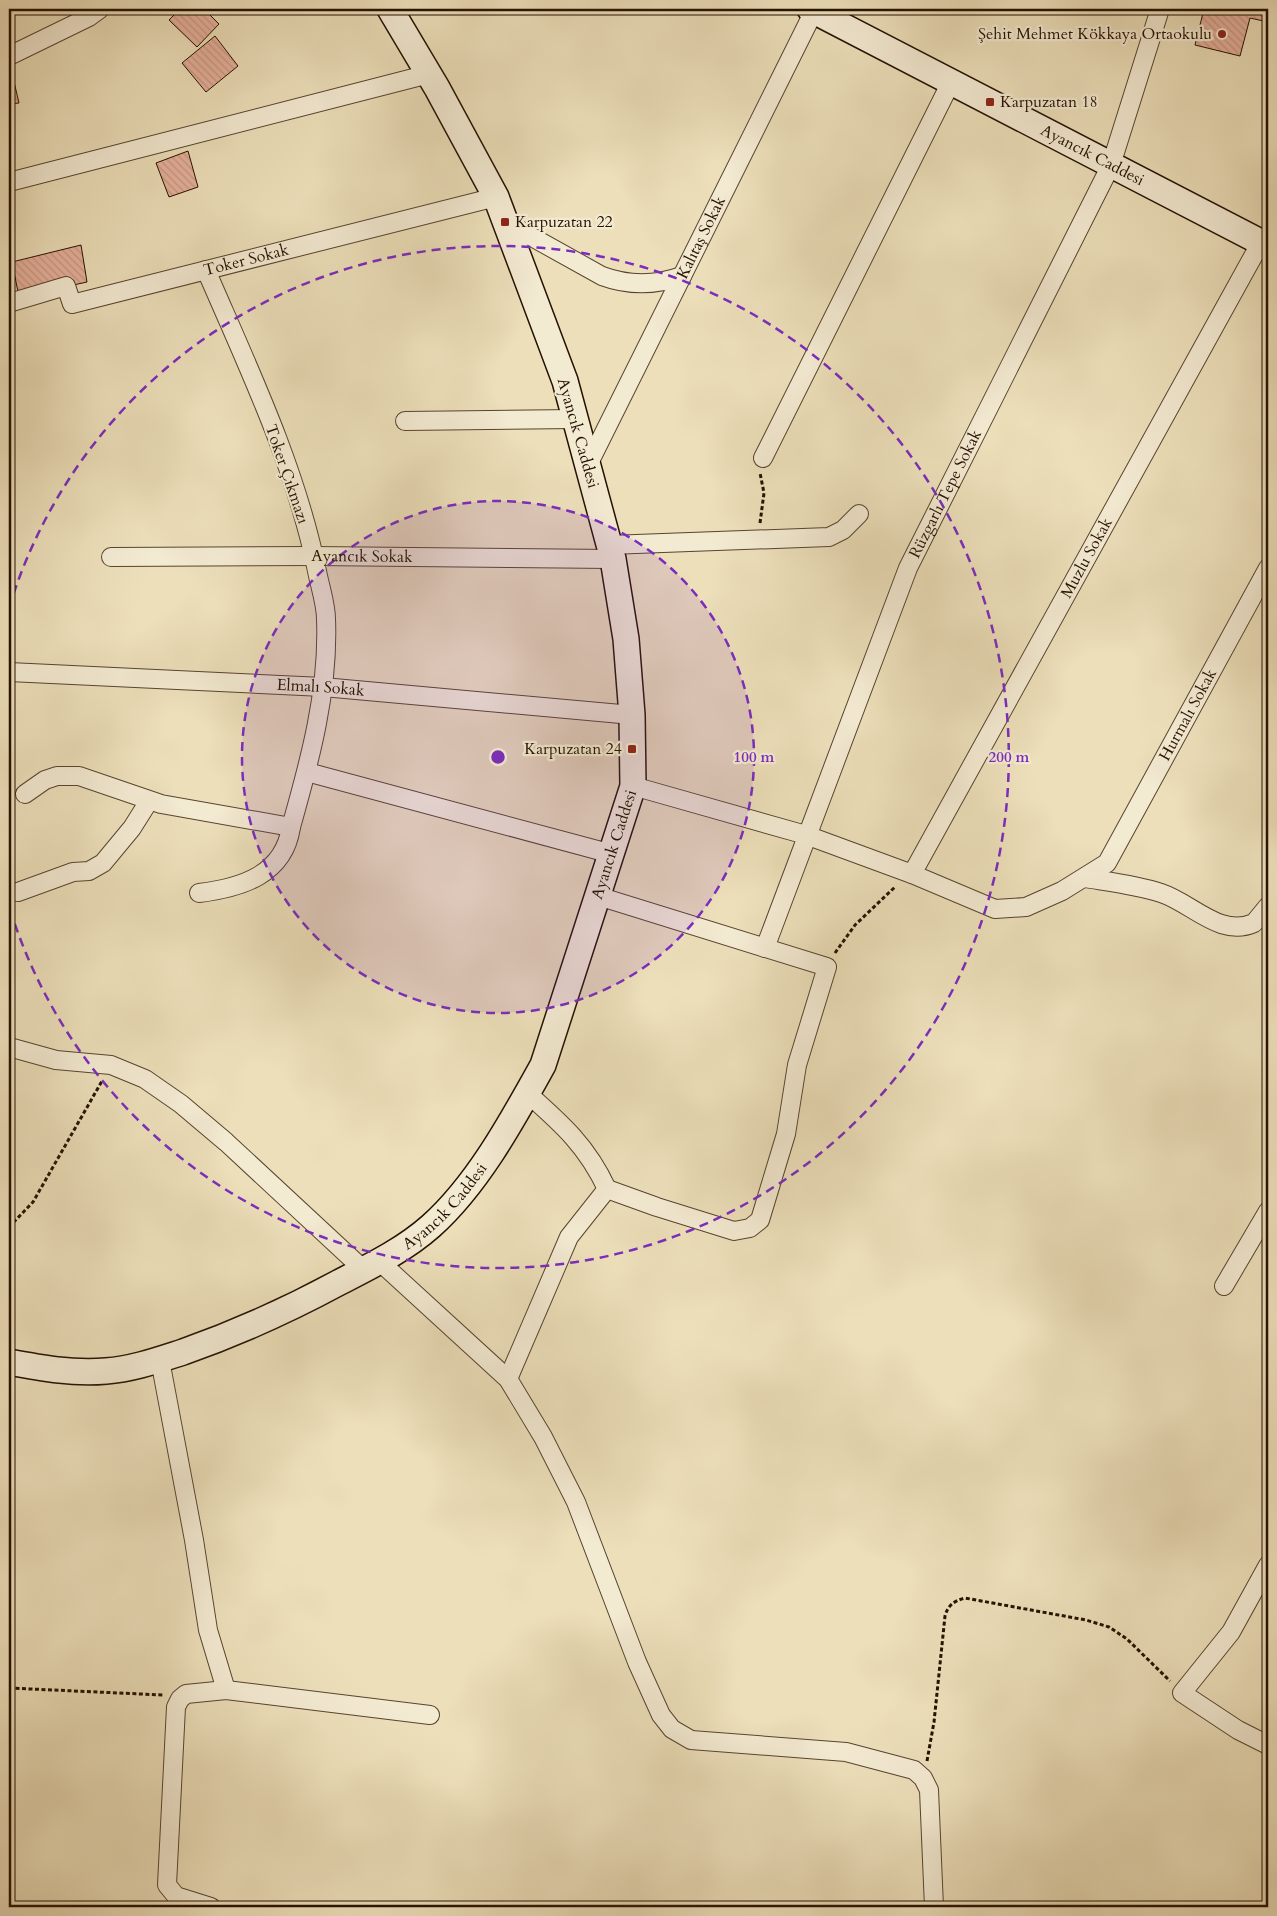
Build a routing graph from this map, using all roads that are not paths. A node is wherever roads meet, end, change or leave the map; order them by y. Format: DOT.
graph roads {
  1 [pos="100,9"];
  2 [pos="390,9"];
  3 [pos="1160,9"];
  4 [pos="812,10"];
  5 [pos="9,56"];
  6 [pos="429,74"];
  7 [pos="951,82"];
  8 [pos="1111,165"];
  9 [pos="9,182"];
  10 [pos="496,197"];
  11 [pos="505,222"];
  12 [pos="1265,244"];
  13 [pos="206,270"];
  14 [pos="682,276"];
  15 [pos="9,303"];
  16 [pos="575,419"];
  17 [pos="405,421"];
  18 [pos="762,458"];
  19 [pos="588,465"];
  20 [pos="859,514"];
  21 [pos="611,552"];
  22 [pos="314,556"];
  23 [pos="111,557"];
  24 [pos="1268,568"];
  25 [pos="9,672"];
  26 [pos="323,687"];
  27 [pos="632,715"];
  28 [pos="307,772"];
  29 [pos="632,786"];
  30 [pos="25,794"];
  31 [pos="148,801"];
  32 [pos="291,827"];
  33 [pos="806,835"];
  34 [pos="612,854"];
  35 [pos="912,874"];
  36 [pos="1085,878"];
  37 [pos="18,892"];
  38 [pos="199,893"];
  39 [pos="598,896"];
  40 [pos="1268,906"];
  41 [pos="765,948"];
  42 [pos="9,1047"];
  43 [pos="527,1094"];
  44 [pos="607,1188"];
  45 [pos="1268,1211"];
  46 [pos="372,1266"];
  47 [pos="1224,1286"];
  48 [pos="160,1360"];
  49 [pos="9,1362"];
  50 [pos="508,1380"];
  51 [pos="1268,1565"];
  52 [pos="226,1690"];
  53 [pos="430,1715"];
  54 [pos="1268,1744"];
  55 [pos="211,1907"];
  56 [pos="934,1907"];
  1 -- 5 [label="street"];
  2 -- 6 [label="street, Ayancık Caddesi"];
  3 -- 8 [label="street, Rüzgarlı Tepe Sokak"];
  4 -- 7 [label="street, Ayancık Caddesi"];
  4 -- 14 [label="street, Kalıtaş Sokak"];
  6 -- 9 [label="street"];
  6 -- 10 [label="street, Ayancık Caddesi"];
  7 -- 8 [label="street, Ayancık Caddesi"];
  7 -- 18 [label="street"];
  8 -- 12 [label="street, Ayancık Caddesi"];
  8 -- 33 [label="street, Rüzgarlı Tepe Sokak"];
  10 -- 11 [label="street, Ayancık Caddesi"];
  10 -- 13 [label="street, Toker Sokak"];
  11 -- 14 [label="street"];
  11 -- 16 [label="street, Ayancık Caddesi"];
  12 -- 35 [label="street, Muzlu Sokak"];
  13 -- 15 [label="street, Toker Sokak"];
  13 -- 22 [label="street, Toker Çıkmazı"];
  14 -- 19 [label="street, Kalıtaş Sokak"];
  16 -- 17 [label="street"];
  16 -- 19 [label="street, Ayancık Caddesi"];
  19 -- 21 [label="street, Ayancık Caddesi"];
  20 -- 21 [label="street, Ayancık Sokak"];
  21 -- 22 [label="street, Ayancık Sokak"];
  21 -- 27 [label="street, Ayancık Caddesi"];
  22 -- 23 [label="street, Ayancık Sokak"];
  22 -- 26 [label="street, Toker Çıkmazı"];
  24 -- 36 [label="street, Hurmalı Sokak"];
  25 -- 26 [label="street, Elmalı Sokak"];
  26 -- 27 [label="street, Elmalı Sokak"];
  26 -- 28 [label="street, Toker Çıkmazı"];
  27 -- 29 [label="street, Ayancık Caddesi"];
  28 -- 32 [label="street, Toker Çıkmazı"];
  28 -- 34 [label="street"];
  29 -- 33 [label="street"];
  29 -- 34 [label="street, Ayancık Caddesi"];
  30 -- 31 [label="street"];
  31 -- 32 [label="street"];
  31 -- 37 [label="street"];
  32 -- 38 [label="street, Toker Çıkmazı"];
  33 -- 35 [label="street"];
  33 -- 41 [label="street, Rüzgarlı Tepe Sokak"];
  34 -- 39 [label="street, Ayancık Caddesi"];
  35 -- 36 [label="street"];
  36 -- 40 [label="street"];
  39 -- 41 [label="street"];
  39 -- 43 [label="street, Ayancık Caddesi"];
  41 -- 44 [label="street"];
  42 -- 46 [label="street"];
  43 -- 44 [label="street"];
  43 -- 46 [label="street, Ayancık Caddesi"];
  44 -- 50 [label="street"];
  45 -- 47 [label="street"];
  46 -- 48 [label="street, Ayancık Caddesi"];
  46 -- 50 [label="street"];
  48 -- 49 [label="street, Ayancık Caddesi"];
  48 -- 52 [label="street"];
  50 -- 56 [label="street"];
  51 -- 54 [label="street"];
  52 -- 53 [label="street"];
  52 -- 55 [label="street"];
}
